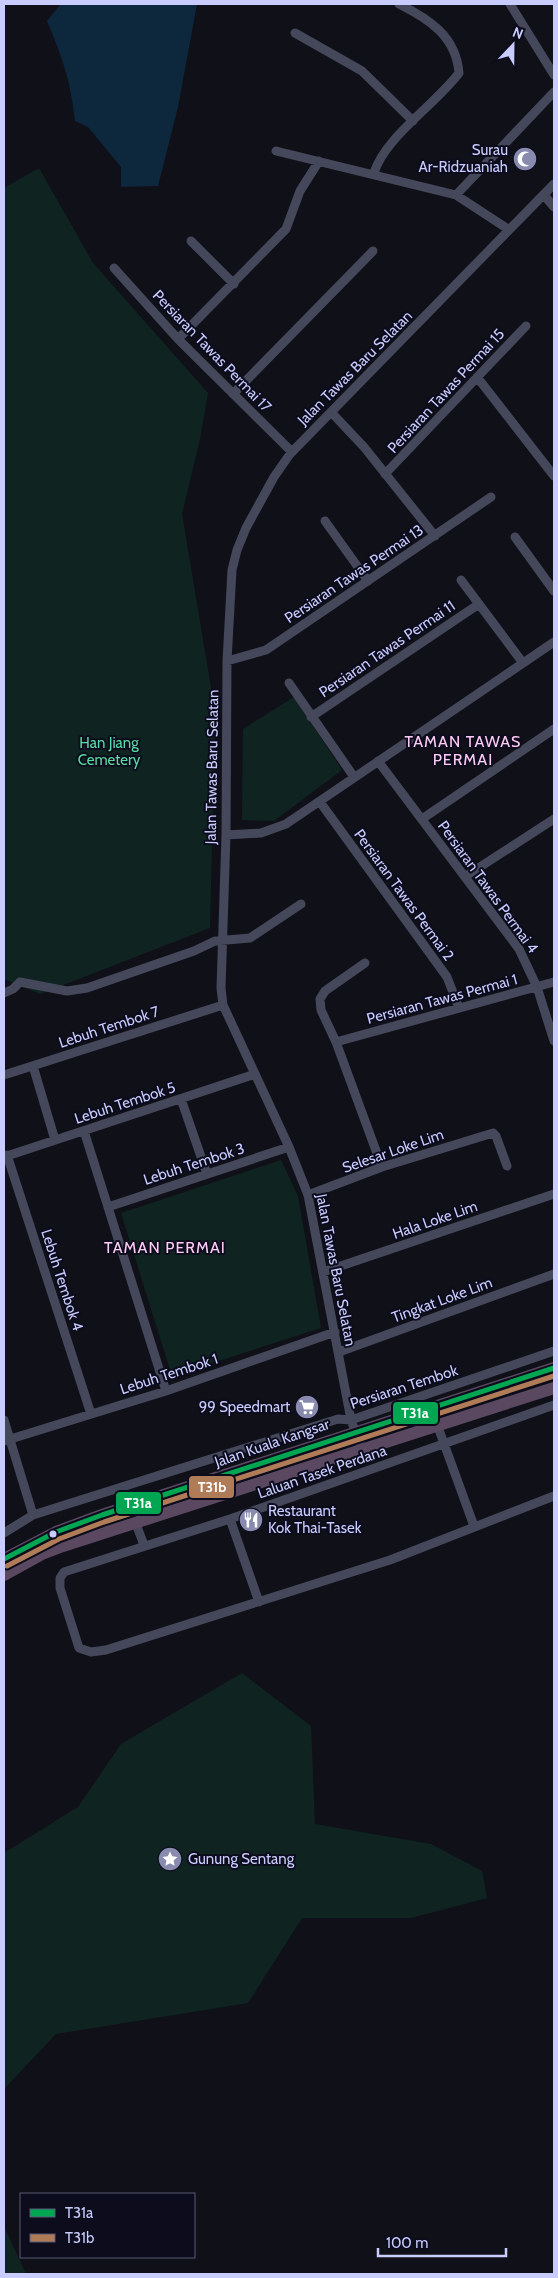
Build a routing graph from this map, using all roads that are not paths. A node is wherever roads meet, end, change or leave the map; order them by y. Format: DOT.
graph roads {
  1 [pos="399,4"];
  2 [pos="510,4"];
  3 [pos="295,34"];
  4 [pos="554,75"];
  5 [pos="554,92"];
  6 [pos="413,121"];
  7 [pos="276,151"];
  8 [pos="318,161"];
  9 [pos="374,174"];
  10 [pos="554,184"];
  11 [pos="456,195"];
  12 [pos="544,195"];
  13 [pos="554,207"];
  14 [pos="508,229"];
  15 [pos="191,241"];
  16 [pos="373,250"];
  17 [pos="114,268"];
  18 [pos="234,284"];
  19 [pos="526,326"];
  20 [pos="178,339"];
  21 [pos="477,377"];
  22 [pos="233,394"];
  23 [pos="332,412"];
  24 [pos="292,452"];
  25 [pos="385,474"];
  26 [pos="554,476"];
  27 [pos="491,497"];
  28 [pos="325,521"];
  29 [pos="434,536"];
  30 [pos="515,537"];
  31 [pos="461,580"];
  32 [pos="368,581"];
  33 [pos="554,591"];
  34 [pos="479,604"];
  35 [pos="554,642"];
  36 [pos="227,661"];
  37 [pos="523,663"];
  38 [pos="289,683"];
  39 [pos="311,717"];
  40 [pos="554,730"];
  41 [pos="378,761"];
  42 [pos="354,777"];
  43 [pos="320,802"];
  44 [pos="554,818"];
  45 [pos="422,820"];
  46 [pos="226,836"];
  47 [pos="466,876"];
  48 [pos="301,904"];
  49 [pos="223,939"];
  50 [pos="365,963"];
  51 [pos="554,982"];
  52 [pos="536,987"];
  53 [pos="4,993"];
  54 [pos="223,1005"];
  55 [pos="459,1008"];
  56 [pos="554,1041"];
  57 [pos="336,1042"];
  58 [pos="33,1066"];
  59 [pos="256,1074"];
  60 [pos="4,1075"];
  61 [pos="181,1099"];
  62 [pos="84,1131"];
  63 [pos="55,1140"];
  64 [pos="289,1147"];
  65 [pos="6,1156"];
  66 [pos="507,1166"];
  67 [pos="382,1167"];
  68 [pos="207,1174"];
  69 [pos="554,1194"];
  70 [pos="308,1195"];
  71 [pos="108,1208"];
  72 [pos="323,1272"];
  73 [pos="554,1274"];
  74 [pos="335,1332"];
  75 [pos="554,1351"];
  76 [pos="339,1352"];
  77 [pos="554,1368"];
  78 [pos="554,1388"];
  79 [pos="166,1391"];
  80 [pos="554,1405"];
  81 [pos="91,1414"];
  82 [pos="4,1420"];
  83 [pos="351,1420"];
  84 [pos="438,1427"];
  85 [pos="356,1432"];
  86 [pos="6,1440"];
  87 [pos="444,1444"];
  88 [pos="362,1449"];
  89 [pos="554,1496"];
  90 [pos="160,1497"];
  91 [pos="33,1515"];
  92 [pos="102,1515"];
  93 [pos="230,1519"];
  94 [pos="136,1524"];
  95 [pos="474,1526"];
  96 [pos="4,1533"];
  97 [pos="144,1545"];
  98 [pos="4,1559"];
  99 [pos="4,1575"];
  100 [pos="259,1602"];
  1 -- 6 [label="street"];
  2 -- 4 [label="street"];
  3 -- 6 [label="street"];
  5 -- 11 [label="street"];
  6 -- 9 [label="street"];
  7 -- 8 [label="street"];
  8 -- 9 [label="street"];
  8 -- 18 [label="street"];
  9 -- 11 [label="street"];
  10 -- 12 [label="street, Jalan Tawas Baru Selatan"];
  11 -- 14 [label="street"];
  12 -- 13 [label="street"];
  12 -- 14 [label="street, Jalan Tawas Baru Selatan"];
  14 -- 23 [label="street, Jalan Tawas Baru Selatan"];
  15 -- 18 [label="street"];
  16 -- 22 [label="street"];
  17 -- 20 [label="street, Persiaran Tawas Permai 17"];
  18 -- 20 [label="street"];
  19 -- 21 [label="street, Persiaran Tawas Permai 15"];
  20 -- 22 [label="street, Persiaran Tawas Permai 17"];
  21 -- 25 [label="street, Persiaran Tawas Permai 15"];
  21 -- 26 [label="street"];
  22 -- 24 [label="street, Persiaran Tawas Permai 17"];
  23 -- 24 [label="street, Jalan Tawas Baru Selatan"];
  23 -- 25 [label="street"];
  24 -- 36 [label="street, Jalan Tawas Baru Selatan"];
  25 -- 29 [label="street"];
  27 -- 29 [label="street, Persiaran Tawas Permai 13"];
  28 -- 32 [label="street"];
  29 -- 32 [label="street, Persiaran Tawas Permai 13"];
  30 -- 33 [label="street"];
  31 -- 34 [label="street"];
  32 -- 36 [label="street, Persiaran Tawas Permai 13"];
  34 -- 37 [label="street"];
  34 -- 39 [label="street, Persiaran Tawas Permai 11"];
  35 -- 37 [label="street"];
  36 -- 46 [label="street, Jalan Tawas Baru Selatan"];
  37 -- 41 [label="street"];
  38 -- 39 [label="street"];
  39 -- 42 [label="street"];
  40 -- 45 [label="street"];
  41 -- 42 [label="street"];
  41 -- 45 [label="street, Persiaran Tawas Permai 4"];
  42 -- 43 [label="street"];
  43 -- 46 [label="street"];
  43 -- 55 [label="street, Persiaran Tawas Permai 2"];
  44 -- 47 [label="street"];
  45 -- 47 [label="street, Persiaran Tawas Permai 4"];
  46 -- 49 [label="street, Jalan Tawas Baru Selatan"];
  47 -- 52 [label="street, Persiaran Tawas Permai 4"];
  48 -- 49 [label="street"];
  49 -- 53 [label="street"];
  49 -- 54 [label="street, Jalan Tawas Baru Selatan"];
  50 -- 57 [label="street"];
  51 -- 52 [label="street, Persiaran Tawas Permai 1"];
  52 -- 55 [label="street, Persiaran Tawas Permai 1"];
  52 -- 56 [label="street, Persiaran Tawas Permai 4"];
  54 -- 58 [label="street, Lebuh Tembok 7"];
  54 -- 59 [label="street, Jalan Tawas Baru Selatan"];
  55 -- 57 [label="street, Persiaran Tawas Permai 1"];
  57 -- 67 [label="street"];
  58 -- 60 [label="street, Lebuh Tembok 7"];
  58 -- 63 [label="street"];
  59 -- 61 [label="street, Lebuh Tembok 5"];
  59 -- 64 [label="street, Jalan Tawas Baru Selatan"];
  61 -- 62 [label="street, Lebuh Tembok 5"];
  61 -- 68 [label="street"];
  62 -- 63 [label="street, Lebuh Tembok 5"];
  62 -- 71 [label="street"];
  63 -- 65 [label="street, Lebuh Tembok 5"];
  64 -- 68 [label="street, Lebuh Tembok 3"];
  64 -- 70 [label="street, Jalan Tawas Baru Selatan"];
  65 -- 81 [label="street, Lebuh Tembok 4"];
  66 -- 67 [label="street, Selesar Loke Lim"];
  67 -- 70 [label="street, Selesar Loke Lim"];
  68 -- 71 [label="street, Lebuh Tembok 3"];
  69 -- 72 [label="street, Hala Loke Lim"];
  70 -- 72 [label="street, Jalan Tawas Baru Selatan"];
  71 -- 79 [label="street"];
  72 -- 74 [label="street, Jalan Tawas Baru Selatan"];
  73 -- 76 [label="street, Tingkat Loke Lim"];
  74 -- 76 [label="street, Jalan Tawas Baru Selatan"];
  74 -- 79 [label="street, Lebuh Tembok 1"];
  75 -- 83 [label="street, Persiaran Tembok"];
  76 -- 83 [label="street, Jalan Tawas Baru Selatan"];
  77 -- 85 [label="highway, Jalan Kuala Kangsar"];
  78 -- 84 [label="highway"];
  79 -- 81 [label="street, Lebuh Tembok 1"];
  80 -- 87 [label="street, Laluan Tasek Perdana"];
  81 -- 86 [label="street, Lebuh Tembok 1"];
  82 -- 86 [label="street"];
  83 -- 85 [label="street, Jalan Tawas Baru Selatan"];
  83 -- 91 [label="street, Persiaran Tembok"];
  84 -- 87 [label="street"];
  84 -- 88 [label="highway"];
  85 -- 88 [label="street, Jalan Tawas Baru Selatan"];
  85 -- 90 [label="highway, Jalan Kuala Kangsar"];
  86 -- 91 [label="street"];
  87 -- 93 [label="street, Laluan Tasek Perdana"];
  87 -- 95 [label="street"];
  88 -- 94 [label="highway"];
  89 -- 95 [label="street"];
  90 -- 92 [label="highway, Jalan Kuala Kangsar"];
  90 -- 94 [label="highway"];
  91 -- 96 [label="street, Persiaran Tembok"];
  92 -- 94 [label="highway"];
  92 -- 98 [label="highway, Jalan Kuala Kangsar"];
  93 -- 97 [label="street, Laluan Tasek Perdana"];
  93 -- 100 [label="street"];
  94 -- 97 [label="street"];
  94 -- 99 [label="highway"];
  95 -- 100 [label="street"];
  97 -- 100 [label="street, Laluan Tasek Perdana"];
}
